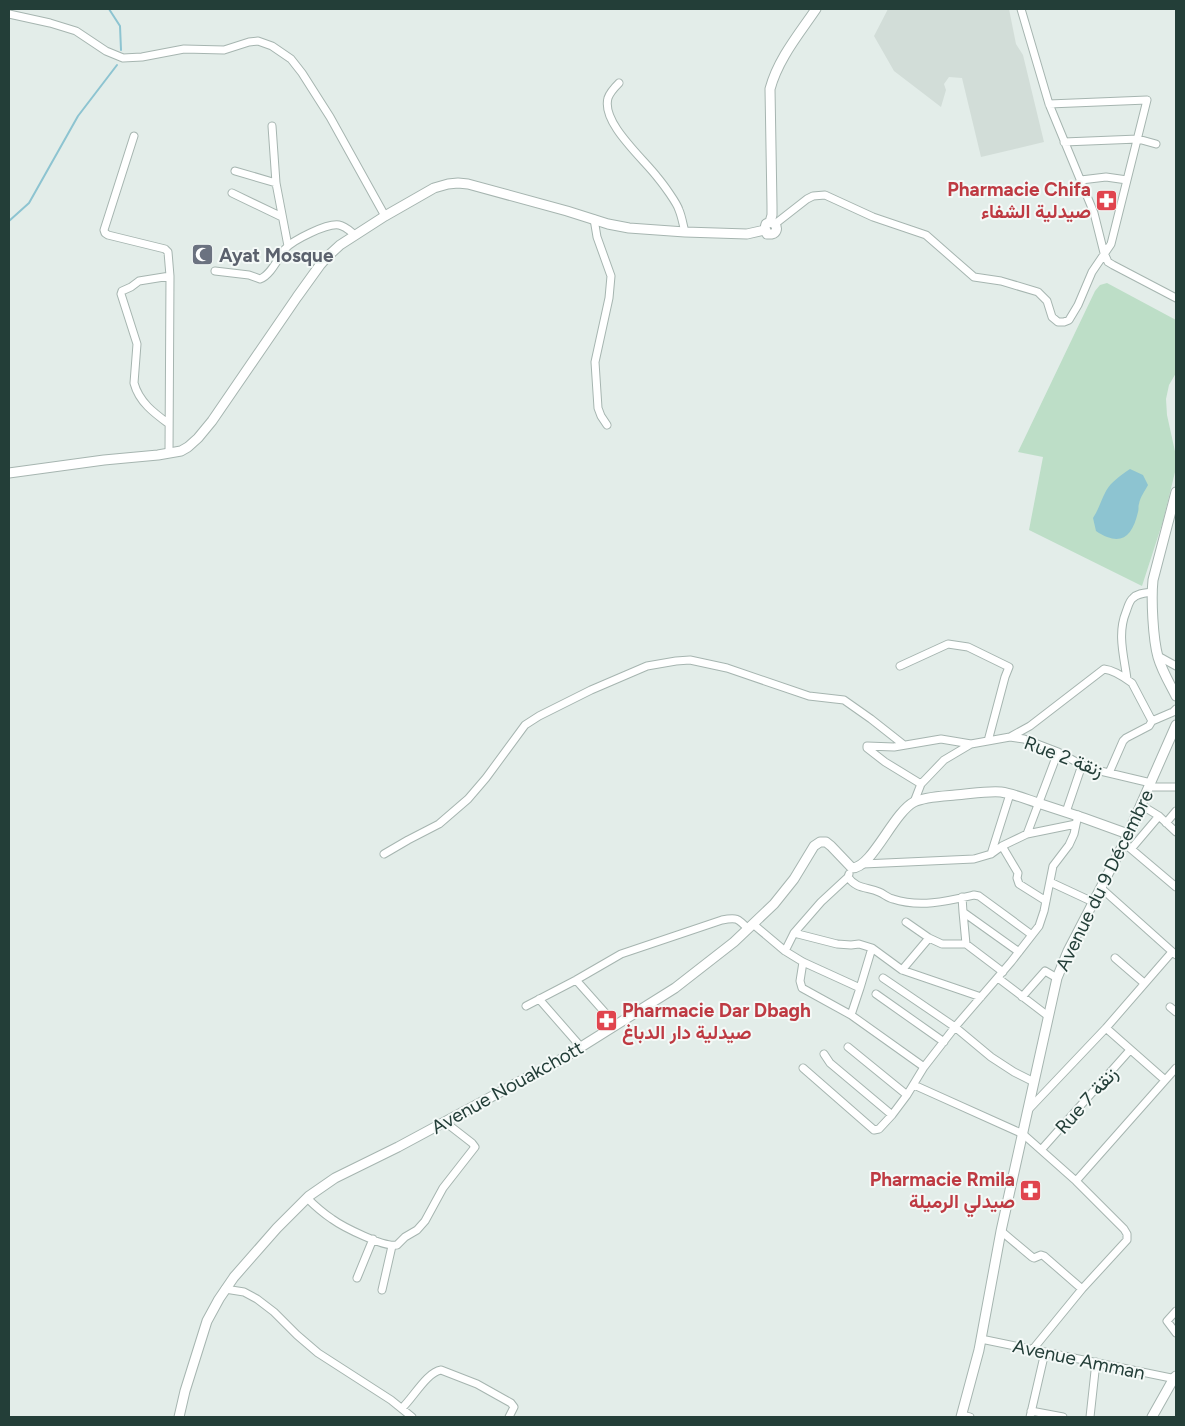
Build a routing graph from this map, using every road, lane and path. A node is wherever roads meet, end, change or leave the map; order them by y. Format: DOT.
graph roads {
  1 [pos="816,9"];
  2 [pos="1021,9"];
  3 [pos="9,14"];
  4 [pos="619,83"];
  5 [pos="1048,104"];
  6 [pos="272,126"];
  7 [pos="134,136"];
  8 [pos="1138,139"];
  9 [pos="1064,142"];
  10 [pos="1156,144"];
  11 [pos="236,172"];
  12 [pos="1081,180"];
  13 [pos="1127,180"];
  14 [pos="276,183"];
  15 [pos="232,193"];
  16 [pos="282,216"];
  17 [pos="385,216"];
  18 [pos="594,219"];
  19 [pos="770,226"];
  20 [pos="685,232"];
  21 [pos="355,235"];
  22 [pos="288,246"];
  23 [pos="1104,253"];
  24 [pos="215,271"];
  25 [pos="170,276"];
  26 [pos="1176,298"];
  27 [pos="169,424"];
  28 [pos="607,425"];
  29 [pos="169,453"];
  30 [pos="9,473"];
  31 [pos="1176,492"];
  32 [pos="1152,592"];
  33 [pos="1158,656"];
  34 [pos="900,666"];
  35 [pos="1176,666"];
  36 [pos="1127,679"];
  37 [pos="1176,696"];
  38 [pos="1176,709"];
  39 [pos="1152,721"];
  40 [pos="1176,727"];
  41 [pos="1010,737"];
  42 [pos="988,741"];
  43 [pos="971,744"];
  44 [pos="904,745"];
  45 [pos="1058,752"];
  46 [pos="1082,765"];
  47 [pos="1109,773"];
  48 [pos="921,784"];
  49 [pos="1150,785"];
  50 [pos="1176,787"];
  51 [pos="1010,794"];
  52 [pos="914,802"];
  53 [pos="1038,803"];
  54 [pos="1141,805"];
  55 [pos="1176,811"];
  56 [pos="1066,812"];
  57 [pos="1159,816"];
  58 [pos="1077,819"];
  59 [pos="1166,823"];
  60 [pos="1176,832"];
  61 [pos="1027,834"];
  62 [pos="1128,834"];
  63 [pos="1002,846"];
  64 [pos="1128,846"];
  65 [pos="384,854"];
  66 [pos="991,854"];
  67 [pos="863,864"];
  68 [pos="850,872"];
  69 [pos="1050,882"];
  70 [pos="1176,887"];
  71 [pos="1101,888"];
  72 [pos="962,898"];
  73 [pos="1046,901"];
  74 [pos="1093,902"];
  75 [pos="963,912"];
  76 [pos="906,922"];
  77 [pos="750,926"];
  78 [pos="794,933"];
  79 [pos="1032,935"];
  80 [pos="929,938"];
  81 [pos="966,944"];
  82 [pos="872,948"];
  83 [pos="785,951"];
  84 [pos="1019,952"];
  85 [pos="1174,953"];
  86 [pos="1116,958"];
  87 [pos="803,962"];
  88 [pos="902,970"];
  89 [pos="1001,975"];
  90 [pos="883,978"];
  91 [pos="1057,978"];
  92 [pos="576,980"];
  93 [pos="1144,983"];
  94 [pos="860,988"];
  95 [pos="876,994"];
  96 [pos="981,997"];
  97 [pos="1022,997"];
  98 [pos="539,999"];
  99 [pos="526,1006"];
  100 [pos="1170,1007"];
  101 [pos="1176,1012"];
  102 [pos="851,1015"];
  103 [pos="1048,1016"];
  104 [pos="616,1025"];
  105 [pos="955,1027"];
  106 [pos="1106,1028"];
  107 [pos="944,1042"];
  108 [pos="580,1047"];
  109 [pos="848,1047"];
  110 [pos="1130,1050"];
  111 [pos="824,1054"];
  112 [pos="924,1067"];
  113 [pos="803,1068"];
  114 [pos="1176,1068"];
  115 [pos="1165,1080"];
  116 [pos="1034,1082"];
  117 [pos="914,1085"];
  118 [pos="907,1095"];
  119 [pos="1029,1109"];
  120 [pos="892,1115"];
  121 [pos="445,1122"];
  122 [pos="1023,1134"];
  123 [pos="1041,1150"];
  124 [pos="1076,1181"];
  125 [pos="307,1198"];
  126 [pos="1001,1231"];
  127 [pos="373,1239"];
  128 [pos="392,1246"];
  129 [pos="357,1278"];
  130 [pos="225,1289"];
  131 [pos="1082,1289"];
  132 [pos="382,1290"];
  133 [pos="1176,1311"];
  134 [pos="1176,1333"];
  135 [pos="981,1339"];
  136 [pos="1032,1349"];
  137 [pos="1046,1352"];
  138 [pos="1096,1362"];
  139 [pos="1175,1378"];
  140 [pos="402,1408"];
  141 [pos="1030,1414"];
  142 [pos="180,1417"];
  143 [pos="412,1417"];
  144 [pos="509,1417"];
  145 [pos="964,1417"];
  146 [pos="1063,1417"];
  147 [pos="1090,1417"];
  148 [pos="1152,1417"];
  1 -- 19 [label="street"];
  2 -- 5 [label="street"];
  3 -- 17 [label="street"];
  4 -- 20 [label="street"];
  5 -- 8 [label="street"];
  5 -- 9 [label="street"];
  6 -- 14 [label="street"];
  7 -- 25 [label="street"];
  8 -- 9 [label="street"];
  8 -- 10 [label="street"];
  8 -- 13 [label="street"];
  9 -- 12 [label="street"];
  11 -- 14 [label="street"];
  12 -- 13 [label="street"];
  12 -- 23 [label="street"];
  13 -- 23 [label="street"];
  14 -- 16 [label="street"];
  15 -- 16 [label="street"];
  16 -- 22 [label="street"];
  17 -- 18 [label="street"];
  17 -- 21 [label="street"];
  18 -- 20 [label="street"];
  18 -- 28 [label="street"];
  19 -- 20 [label="street"];
  19 -- 23 [label="street"];
  21 -- 22 [label="street"];
  21 -- 29 [label="street"];
  22 -- 24 [label="street"];
  23 -- 26 [label="street"];
  25 -- 27 [label="street"];
  25 -- 27 [label="street"];
  27 -- 29 [label="street"];
  29 -- 30 [label="street"];
  31 -- 32 [label="street"];
  32 -- 33 [label="street"];
  32 -- 36 [label="street"];
  33 -- 35 [label="street"];
  33 -- 37 [label="street"];
  34 -- 42 [label="street"];
  36 -- 39 [label="street"];
  36 -- 41 [label="street"];
  38 -- 39 [label="street"];
  39 -- 47 [label="street"];
  40 -- 49 [label="street, Avenue du 9 Décembre"];
  41 -- 42 [label="street, Rue 2 زنقة"];
  41 -- 45 [label="street, Rue 2 زنقة"];
  42 -- 43 [label="street, Rue 2 زنقة"];
  43 -- 44 [label="street"];
  43 -- 48 [label="street, Rue 2 زنقة"];
  44 -- 48 [label="street"];
  44 -- 65 [label="street"];
  45 -- 46 [label="street, Rue 2 زنقة"];
  45 -- 53 [label="street"];
  46 -- 47 [label="street, Rue 2 زنقة"];
  46 -- 56 [label="street"];
  47 -- 49 [label="street, Rue 2 زنقة"];
  48 -- 52 [label="street, Rue 2 زنقة"];
  49 -- 50 [label="street, Rue 2 زنقة"];
  49 -- 54 [label="street, Avenue du 9 Décembre"];
  51 -- 52 [label="street"];
  51 -- 53 [label="street"];
  51 -- 66 [label="street"];
  52 -- 67 [label="street"];
  53 -- 56 [label="street"];
  53 -- 61 [label="street"];
  54 -- 57 [label="street"];
  54 -- 62 [label="street, Avenue du 9 Décembre"];
  55 -- 59 [label="street"];
  56 -- 58 [label="street"];
  57 -- 59 [label="street"];
  57 -- 64 [label="street"];
  58 -- 61 [label="street"];
  58 -- 62 [label="street"];
  58 -- 69 [label="street"];
  59 -- 60 [label="street"];
  61 -- 63 [label="street"];
  62 -- 64 [label="street, Avenue du 9 Décembre"];
  63 -- 66 [label="street"];
  63 -- 73 [label="street"];
  64 -- 70 [label="street"];
  64 -- 71 [label="street, Avenue du 9 Décembre"];
  66 -- 67 [label="street"];
  67 -- 68 [label="street"];
  68 -- 72 [label="street"];
  68 -- 77 [label="street, Avenue Nouakchott"];
  68 -- 78 [label="street"];
  69 -- 73 [label="street"];
  69 -- 74 [label="street"];
  71 -- 74 [label="street, Avenue du 9 Décembre"];
  71 -- 85 [label="street"];
  72 -- 75 [label="street"];
  72 -- 79 [label="street"];
  73 -- 79 [label="street"];
  74 -- 91 [label="street, Avenue du 9 Décembre"];
  75 -- 81 [label="street"];
  75 -- 84 [label="street"];
  76 -- 80 [label="street"];
  77 -- 83 [label="street"];
  77 -- 92 [label="street"];
  77 -- 104 [label="street, Avenue Nouakchott"];
  78 -- 82 [label="street"];
  78 -- 83 [label="street"];
  79 -- 84 [label="street"];
  80 -- 81 [label="street"];
  80 -- 88 [label="street"];
  81 -- 89 [label="street"];
  82 -- 88 [label="street"];
  82 -- 94 [label="street"];
  83 -- 87 [label="street"];
  84 -- 89 [label="street"];
  85 -- 93 [label="street"];
  86 -- 93 [label="street"];
  87 -- 94 [label="street"];
  87 -- 102 [label="street"];
  88 -- 96 [label="street"];
  89 -- 96 [label="street"];
  89 -- 97 [label="street"];
  90 -- 105 [label="street"];
  91 -- 97 [label="street"];
  91 -- 103 [label="street, Avenue du 9 Décembre"];
  92 -- 98 [label="street"];
  92 -- 104 [label="street"];
  93 -- 106 [label="street"];
  94 -- 102 [label="street"];
  95 -- 107 [label="street"];
  96 -- 105 [label="street"];
  97 -- 103 [label="street"];
  98 -- 99 [label="street"];
  98 -- 108 [label="street"];
  100 -- 101 [label="street"];
  102 -- 112 [label="street"];
  103 -- 116 [label="street, Avenue du 9 Décembre"];
  104 -- 108 [label="street, Avenue Nouakchott"];
  105 -- 107 [label="street"];
  105 -- 116 [label="street"];
  106 -- 110 [label="street"];
  106 -- 119 [label="street"];
  107 -- 112 [label="street"];
  108 -- 121 [label="street, Avenue Nouakchott"];
  109 -- 118 [label="street"];
  110 -- 115 [label="street"];
  110 -- 123 [label="street, Rue 7 زنقة"];
  111 -- 120 [label="street"];
  112 -- 117 [label="street"];
  113 -- 120 [label="street"];
  114 -- 115 [label="street"];
  115 -- 124 [label="street"];
  116 -- 119 [label="street, Avenue du 9 Décembre"];
  117 -- 118 [label="street"];
  117 -- 122 [label="street"];
  118 -- 120 [label="street"];
  119 -- 122 [label="street, Avenue du 9 Décembre"];
  121 -- 125 [label="street, Avenue Nouakchott"];
  121 -- 128 [label="street"];
  122 -- 123 [label="street"];
  122 -- 126 [label="street, Avenue du 9 Décembre"];
  123 -- 124 [label="street"];
  124 -- 131 [label="street"];
  125 -- 127 [label="street"];
  125 -- 130 [label="street, Avenue Nouakchott"];
  126 -- 131 [label="street"];
  126 -- 135 [label="street, Avenue du 9 Décembre"];
  127 -- 128 [label="street"];
  127 -- 129 [label="street"];
  128 -- 132 [label="street"];
  130 -- 140 [label="street"];
  130 -- 142 [label="street, Avenue Nouakchott"];
  131 -- 136 [label="street"];
  133 -- 134 [label="street"];
  135 -- 136 [label="street, Avenue Amman"];
  135 -- 145 [label="street, Avenue du 9 Décembre"];
  136 -- 137 [label="street, Avenue Amman"];
  137 -- 138 [label="street, Avenue Amman"];
  137 -- 141 [label="street"];
  138 -- 139 [label="street, Avenue Amman"];
  138 -- 147 [label="street"];
  139 -- 148 [label="street"];
  140 -- 143 [label="street"];
  140 -- 144 [label="street"];
  141 -- 146 [label="street"];
}
